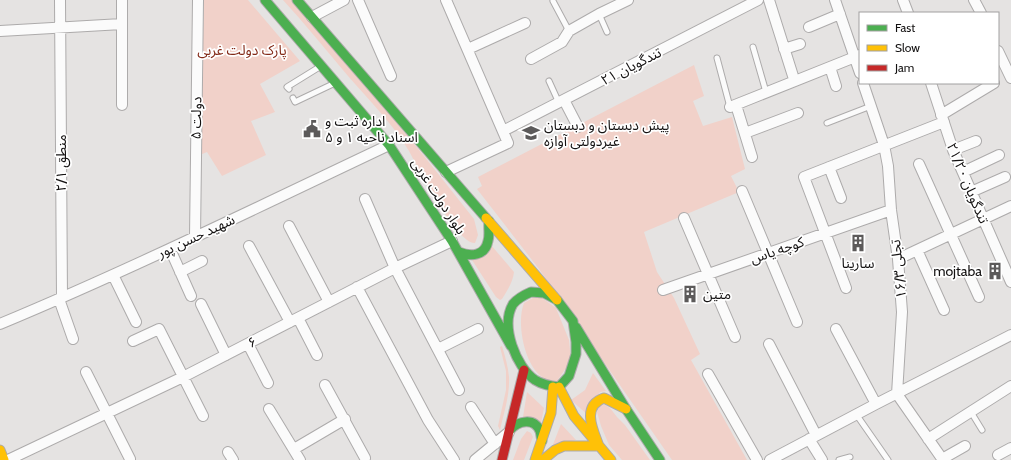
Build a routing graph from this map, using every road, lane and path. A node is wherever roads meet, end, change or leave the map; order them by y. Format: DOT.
graph roads {
  1 [pos="60,0"];
  2 [pos="122,0"];
  3 [pos="198,0"];
  4 [pos="265,0"];
  5 [pos="297,0"];
  6 [pos="344,0"];
  7 [pos="358,0"];
  8 [pos="446,0"];
  9 [pos="628,0"];
  10 [pos="758,0"];
  11 [pos="769,0"];
  12 [pos="836,0"];
  13 [pos="903,0"];
  14 [pos="974,0"];
  15 [pos="554,1"];
  16 [pos="908,12"];
  17 [pos="980,12"];
  18 [pos="599,14"];
  19 [pos="840,14"];
  20 [pos="312,17"];
  21 [pos="525,23"];
  22 [pos="122,24"];
  23 [pos="61,27"];
  24 [pos="809,27"];
  25 [pos="0,31"];
  26 [pos="569,31"];
  27 [pos="607,32"];
  28 [pos="800,44"];
  29 [pos="753,46"];
  30 [pos="468,49"];
  31 [pos="784,49"];
  32 [pos="999,53"];
  33 [pos="857,56"];
  34 [pos="531,58"];
  35 [pos="717,58"];
  36 [pos="322,65"];
  37 [pos="830,67"];
  38 [pos="859,67"];
  39 [pos="1010,75"];
  40 [pos="391,76"];
  41 [pos="793,76"];
  42 [pos="999,80"];
  43 [pos="549,81"];
  44 [pos="336,82"];
  45 [pos="864,84"];
  46 [pos="931,84"];
  47 [pos="993,84"];
  48 [pos="836,86"];
  49 [pos="312,87"];
  50 [pos="288,90"];
  51 [pos="302,92"];
  52 [pos="766,92"];
  53 [pos="315,93"];
  54 [pos="293,98"];
  55 [pos="304,98"];
  56 [pos="562,102"];
  57 [pos="122,105"];
  58 [pos="733,106"];
  59 [pos="871,106"];
  60 [pos="798,112"];
  61 [pos="942,118"];
  62 [pos="827,123"];
  63 [pos="578,127"];
  64 [pos="503,131"];
  65 [pos="745,133"];
  66 [pos="976,141"];
  67 [pos="389,145"];
  68 [pos="884,145"];
  69 [pos="953,150"];
  70 [pos="999,155"];
  71 [pos="752,157"];
  72 [pos="919,164"];
  73 [pos="829,167"];
  74 [pos="446,172"];
  75 [pos="963,172"];
  76 [pos="1004,177"];
  77 [pos="742,191"];
  78 [pos="972,192"];
  79 [pos="841,198"];
  80 [pos="365,199"];
  81 [pos="1011,206"];
  82 [pos="891,210"];
  83 [pos="684,218"];
  84 [pos="983,219"];
  85 [pos="489,221"];
  86 [pos="289,226"];
  87 [pos="825,234"];
  88 [pos="951,234"];
  89 [pos="195,237"];
  90 [pos="452,241"];
  91 [pos="250,246"];
  92 [pos="170,249"];
  93 [pos="917,250"];
  94 [pos="459,252"];
  95 [pos="768,253"];
  96 [pos="898,259"];
  97 [pos="1007,259"];
  98 [pos="202,261"];
  99 [pos="395,268"];
  100 [pos="180,272"];
  101 [pos="113,274"];
  102 [pos="708,274"];
  103 [pos="1011,282"];
  104 [pos="358,287"];
  105 [pos="846,288"];
  106 [pos="663,290"];
  107 [pos="191,296"];
  108 [pos="979,297"];
  109 [pos="61,299"];
  110 [pos="557,300"];
  111 [pos="329,302"];
  112 [pos="201,304"];
  113 [pos="944,310"];
  114 [pos="294,320"];
  115 [pos="136,322"];
  116 [pos="572,322"];
  117 [pos="796,322"];
  118 [pos="0,324"];
  119 [pos="836,329"];
  120 [pos="478,330"];
  121 [pos="1011,335"];
  122 [pos="735,337"];
  123 [pos="73,339"];
  124 [pos="133,341"];
  125 [pos="248,344"];
  126 [pos="769,344"];
  127 [pos="511,346"];
  128 [pos="438,349"];
  129 [pos="226,355"];
  130 [pos="317,355"];
  131 [pos="524,370"];
  132 [pos="86,372"];
  133 [pos="708,374"];
  134 [pos="183,377"];
  135 [pos="268,383"];
  136 [pos="325,385"];
  137 [pos="1011,386"];
  138 [pos="556,387"];
  139 [pos="459,390"];
  140 [pos="897,394"];
  141 [pos="876,404"];
  142 [pos="471,407"];
  143 [pos="269,409"];
  144 [pos="626,409"];
  145 [pos="971,412"];
  146 [pos="107,413"];
  147 [pos="856,414"];
  148 [pos="203,416"];
  149 [pos="345,419"];
  150 [pos="982,430"];
  151 [pos="510,431"];
  152 [pos="813,437"];
  153 [pos="928,439"];
  154 [pos="542,441"];
  155 [pos="495,444"];
  156 [pos="599,446"];
  157 [pos="965,446"];
  158 [pos="1011,448"];
  159 [pos="294,449"];
  160 [pos="0,450"];
  161 [pos="998,455"];
  162 [pos="850,457"];
  163 [pos="365,458"];
  164 [pos="130,459"];
  165 [pos="4,460"];
  166 [pos="8,460"];
  167 [pos="300,460"];
  168 [pos="454,460"];
  169 [pos="475,460"];
  170 [pos="502,460"];
  171 [pos="535,460"];
  172 [pos="543,460"];
  173 [pos="611,460"];
  174 [pos="660,460"];
  175 [pos="757,460"];
  176 [pos="770,460"];
  177 [pos="822,460"];
  178 [pos="839,460"];
  179 [pos="888,460"];
  180 [pos="942,460"];
  1 -- 23 [label="street, منطق ۲/۱"];
  2 -- 22 [label="street"];
  3 -- 89 [label="street, ۵ دولت"];
  4 -- 36 [label="main road, بلوار دولت غربی"];
  5 -- 20 [label="main road, بلوار دولت غربی"];
  6 -- 20 [label="street"];
  7 -- 40 [label="street"];
  8 -- 30 [label="street"];
  9 -- 18 [label="street"];
  10 -- 56 [label="street, ۲۱ تندگویان"];
  11 -- 31 [label="street"];
  12 -- 19 [label="street"];
  13 -- 16 [label="street"];
  14 -- 17 [label="street"];
  15 -- 26 [label="lane"];
  18 -- 26 [label="street"];
  18 -- 27 [label="lane"];
  19 -- 24 [label="street"];
  19 -- 33 [label="street"];
  20 -- 74 [label="main road, بلوار دولت غربی"];
  21 -- 30 [label="street"];
  22 -- 23 [label="street"];
  22 -- 57 [label="street"];
  23 -- 25 [label="street"];
  23 -- 109 [label="street, منطق ۲/۱"];
  26 -- 34 [label="street"];
  28 -- 31 [label="street"];
  29 -- 52 [label="lane"];
  30 -- 64 [label="street"];
  31 -- 41 [label="street"];
  32 -- 39 [label="street"];
  33 -- 37 [label="street"];
  33 -- 38 [label="street"];
  35 -- 58 [label="lane"];
  36 -- 44 [label="main road, بلوار دولت غربی"];
  36 -- 50 [label="lane"];
  37 -- 48 [label="street"];
  37 -- 52 [label="street"];
  39 -- 42 [label="street"];
  43 -- 56 [label="lane"];
  44 -- 53 [label="lane"];
  44 -- 67 [label="main road, بلوار دولت غربی"];
  45 -- 59 [label="street, ۱۶/۳ تجلی"];
  46 -- 61 [label="street, ۲۱/۲۰ تندگویان"];
  47 -- 61 [label="street"];
  49 -- 53 [label="lane"];
  51 -- 55 [label="lane"];
  52 -- 58 [label="street"];
  53 -- 55 [label="lane"];
  54 -- 55 [label="lane"];
  56 -- 63 [label="street"];
  56 -- 64 [label="street, ۲۱ تندگویان"];
  58 -- 65 [label="street"];
  59 -- 62 [label="lane"];
  59 -- 68 [label="street, ۱۶/۳ تجلی"];
  60 -- 65 [label="street"];
  61 -- 68 [label="street"];
  61 -- 69 [label="street, ۲۱/۲۰ تندگویان"];
  64 -- 74 [label="street"];
  65 -- 71 [label="street"];
  66 -- 69 [label="street"];
  67 -- 89 [label="street, شهید حسن پور"];
  67 -- 90 [label="main road, بلوار دولت غربی"];
  68 -- 73 [label="street"];
  68 -- 82 [label="street, ۱۶/۳ تجلی"];
  69 -- 75 [label="street, ۲۱/۲۰ تندگویان"];
  70 -- 75 [label="street"];
  72 -- 88 [label="street"];
  73 -- 79 [label="street"];
  73 -- 87 [label="street"];
  74 -- 85 [label="main road, بلوار دولت غربی"];
  75 -- 78 [label="street, ۲۱/۲۰ تندگویان"];
  76 -- 78 [label="street"];
  77 -- 95 [label="street"];
  78 -- 84 [label="street, ۲۱/۲۰ تندگویان"];
  80 -- 99 [label="street"];
  81 -- 84 [label="street"];
  82 -- 87 [label="street, کوچه یاس"];
  82 -- 96 [label="street, ۱۶/۳ تجلی"];
  83 -- 102 [label="street"];
  84 -- 88 [label="street"];
  84 -- 97 [label="street, ۲۱/۲۰ تندگویان"];
  85 -- 94 [label="main road"];
  85 -- 110 [label="main road, بلوار دولت غربی"];
  86 -- 111 [label="street"];
  87 -- 95 [label="street, کوچه یاس"];
  87 -- 105 [label="street"];
  88 -- 93 [label="street"];
  88 -- 108 [label="street"];
  89 -- 92 [label="street, شهید حسن پور"];
  90 -- 94 [label="main road, بلوار دولت غربی"];
  90 -- 99 [label="street, ۶"];
  91 -- 114 [label="street"];
  92 -- 100 [label="street"];
  92 -- 101 [label="street, شهید حسن پور"];
  93 -- 96 [label="street"];
  93 -- 113 [label="street"];
  94 -- 127 [label="main road, بلوار دولت غربی"];
  95 -- 102 [label="street, کوچه یاس"];
  95 -- 117 [label="street"];
  96 -- 140 [label="street, ۱۶/۳ تجلی"];
  97 -- 103 [label="street, ۲۱/۲۰ تندگویان"];
  98 -- 100 [label="street"];
  99 -- 104 [label="street, ۶"];
  99 -- 128 [label="street"];
  100 -- 107 [label="street"];
  101 -- 109 [label="street, شهید حسن پور"];
  101 -- 115 [label="street"];
  102 -- 106 [label="street, کوچه یاس"];
  102 -- 122 [label="street"];
  104 -- 111 [label="street, ۶"];
  104 -- 168 [label="street"];
  109 -- 118 [label="street, شهید حسن پور"];
  109 -- 123 [label="street, منطق ۲/۱"];
  110 -- 116 [label="main road"];
  110 -- 127 [label="main road"];
  111 -- 114 [label="street, ۶"];
  112 -- 129 [label="street"];
  114 -- 125 [label="street, ۶"];
  114 -- 130 [label="street"];
  116 -- 138 [label="main road"];
  116 -- 144 [label="main road"];
  119 -- 141 [label="street"];
  120 -- 128 [label="street"];
  121 -- 140 [label="street"];
  124 -- 134 [label="street"];
  125 -- 129 [label="street, ۶"];
  125 -- 135 [label="street"];
  126 -- 152 [label="street"];
  127 -- 131 [label="main road"];
  128 -- 139 [label="street"];
  129 -- 134 [label="street, ۶"];
  131 -- 138 [label="main road"];
  131 -- 151 [label="main road"];
  132 -- 146 [label="street"];
  133 -- 175 [label="street"];
  134 -- 146 [label="street, ۶"];
  134 -- 148 [label="street"];
  136 -- 149 [label="street"];
  137 -- 145 [label="street"];
  138 -- 154 [label="main road"];
  138 -- 156 [label="main road"];
  140 -- 141 [label="street"];
  140 -- 153 [label="street"];
  141 -- 147 [label="street"];
  142 -- 155 [label="street"];
  143 -- 159 [label="street"];
  144 -- 156 [label="main road"];
  144 -- 174 [label="main road"];
  145 -- 150 [label="lane"];
  145 -- 153 [label="street"];
  146 -- 164 [label="street"];
  146 -- 166 [label="street, ۶"];
  147 -- 152 [label="street"];
  147 -- 179 [label="lane"];
  149 -- 159 [label="street"];
  149 -- 163 [label="street"];
  151 -- 154 [label="main road"];
  151 -- 155 [label="street"];
  151 -- 170 [label="main road"];
  152 -- 176 [label="street"];
  152 -- 177 [label="street"];
  153 -- 180 [label="street"];
  154 -- 171 [label="main road"];
  155 -- 169 [label="street"];
  156 -- 172 [label="main road"];
  156 -- 173 [label="main road"];
  157 -- 180 [label="street"];
  158 -- 161 [label="street"];
  159 -- 167 [label="street"];
  160 -- 165 [label="main road"];
  162 -- 178 [label="lane"];
}
